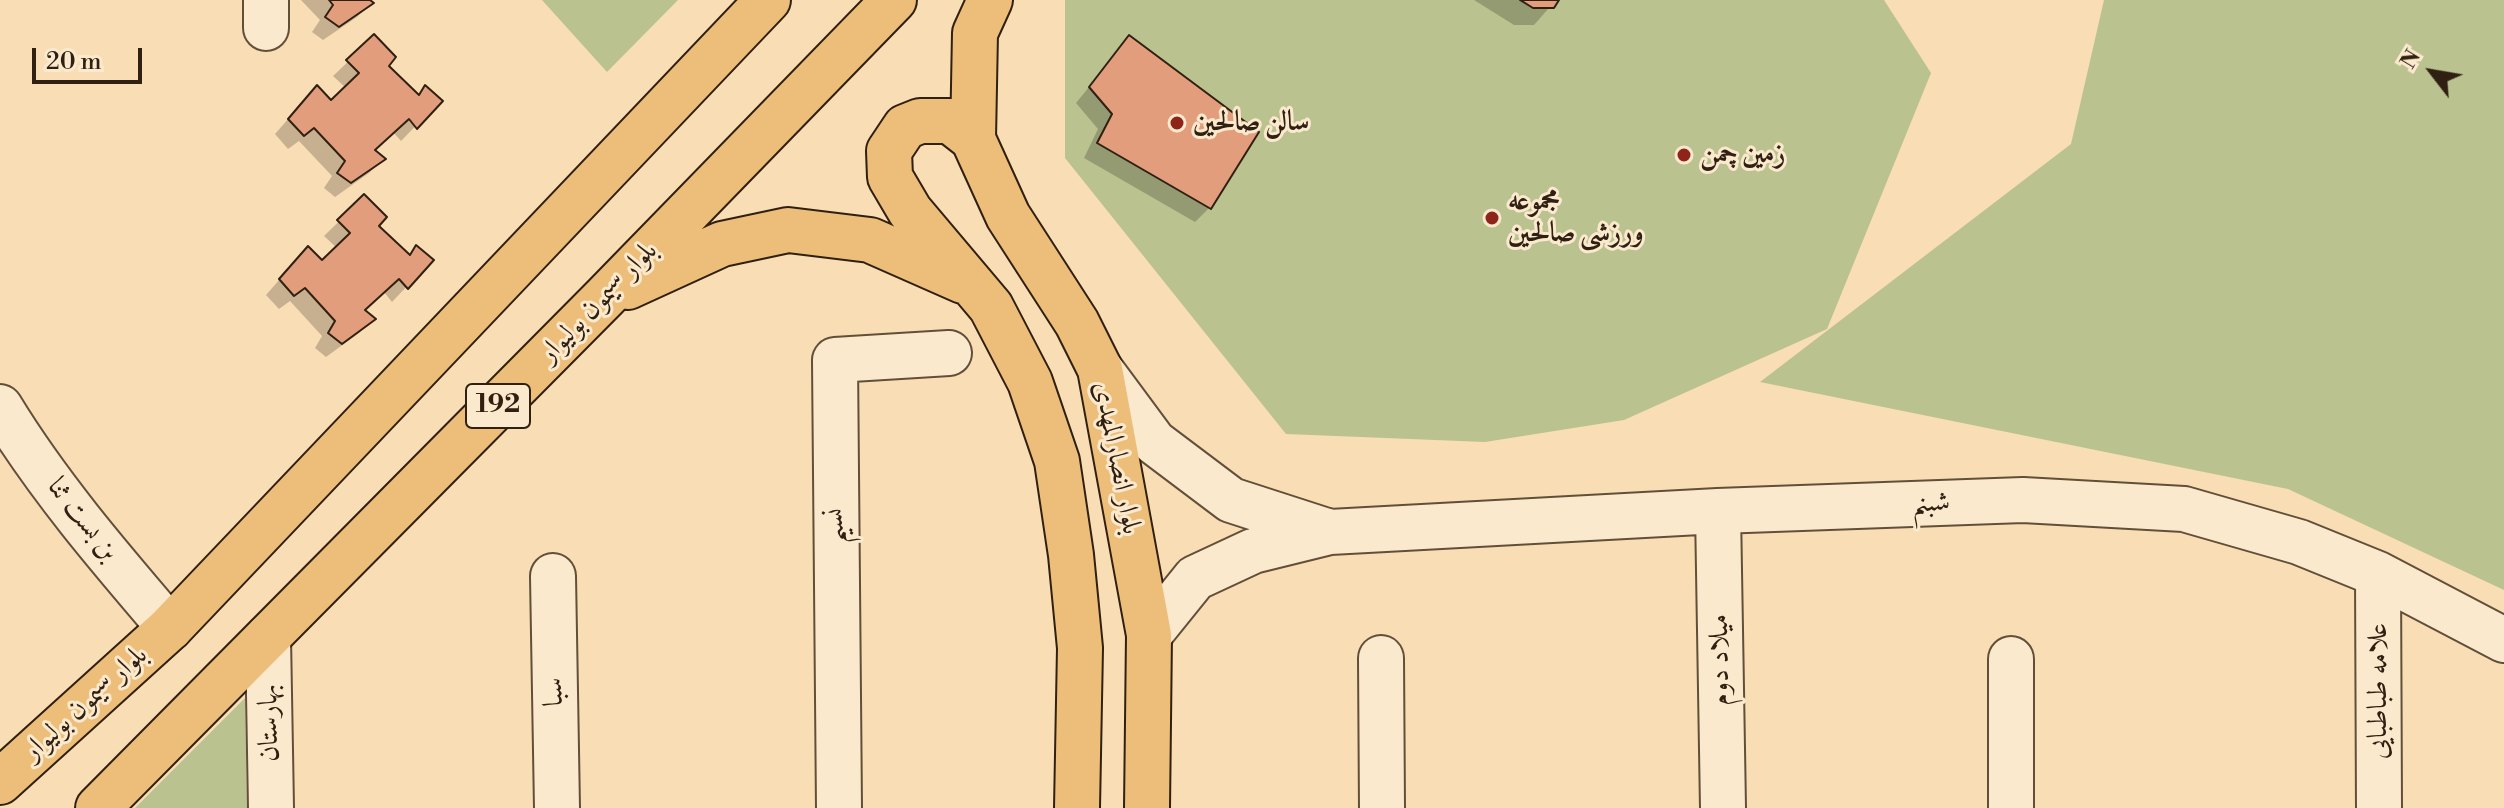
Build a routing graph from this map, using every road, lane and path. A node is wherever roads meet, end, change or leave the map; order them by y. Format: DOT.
graph roads {
  1 [pos="768,0"];
  2 [pos="894,0"];
  3 [pos="990,0"];
  4 [pos="973,139"];
  5 [pos="971,284"];
  6 [pos="604,298"];
  7 [pos="949,353"];
  8 [pos="1100,369"];
  9 [pos="0,407"];
  10 [pos="1718,511"];
  11 [pos="1330,532"];
  12 [pos="2378,574"];
  13 [pos="553,576"];
  14 [pos="170,628"];
  15 [pos="1149,635"];
  16 [pos="268,637"];
  17 [pos="2504,640"];
  18 [pos="1381,658"];
  19 [pos="2011,659"];
  20 [pos="0,782"];
  21 [pos="98,808"];
  22 [pos="271,808"];
  23 [pos="557,808"];
  24 [pos="839,808"];
  25 [pos="1077,808"];
  26 [pos="1147,808"];
  27 [pos="1382,808"];
  28 [pos="1723,808"];
  29 [pos="2011,808"];
  30 [pos="2379,808"];
  1 -- 14 [label="main road, بلوار سیمون بولیوار"];
  2 -- 6 [label="main road, بلوار سیمون بولیوار / 192"];
  3 -- 4 [label="main road"];
  4 -- 5 [label="main road, بلوار انصارالمهدی"];
  4 -- 8 [label="main road, بلوار انصارالمهدی"];
  5 -- 6 [label="main road"];
  5 -- 25 [label="main road, بلوار انصارالمهدی"];
  6 -- 16 [label="main road, بلوار سیمون بولیوار / 192"];
  7 -- 24 [label="street, نسیم"];
  8 -- 11 [label="street"];
  8 -- 15 [label="main road, بلوار انصارالمهدی"];
  9 -- 14 [label="street, بن بست ثنا"];
  10 -- 11 [label="street, شبنم"];
  10 -- 12 [label="street, شبنم"];
  10 -- 28 [label="street, میلاد دوم"];
  11 -- 15 [label="street"];
  12 -- 17 [label="street, شبنم"];
  12 -- 30 [label="street, علامه طباطبایی"];
  13 -- 23 [label="street, سبا"];
  14 -- 20 [label="main road, بلوار سیمون بولیوار"];
  15 -- 26 [label="main road, بلوار انصارالمهدی"];
  16 -- 21 [label="main road, بلوار سیمون بولیوار / 192"];
  16 -- 22 [label="street, بهارستان"];
  18 -- 27 [label="street"];
  19 -- 29 [label="street"];
}
